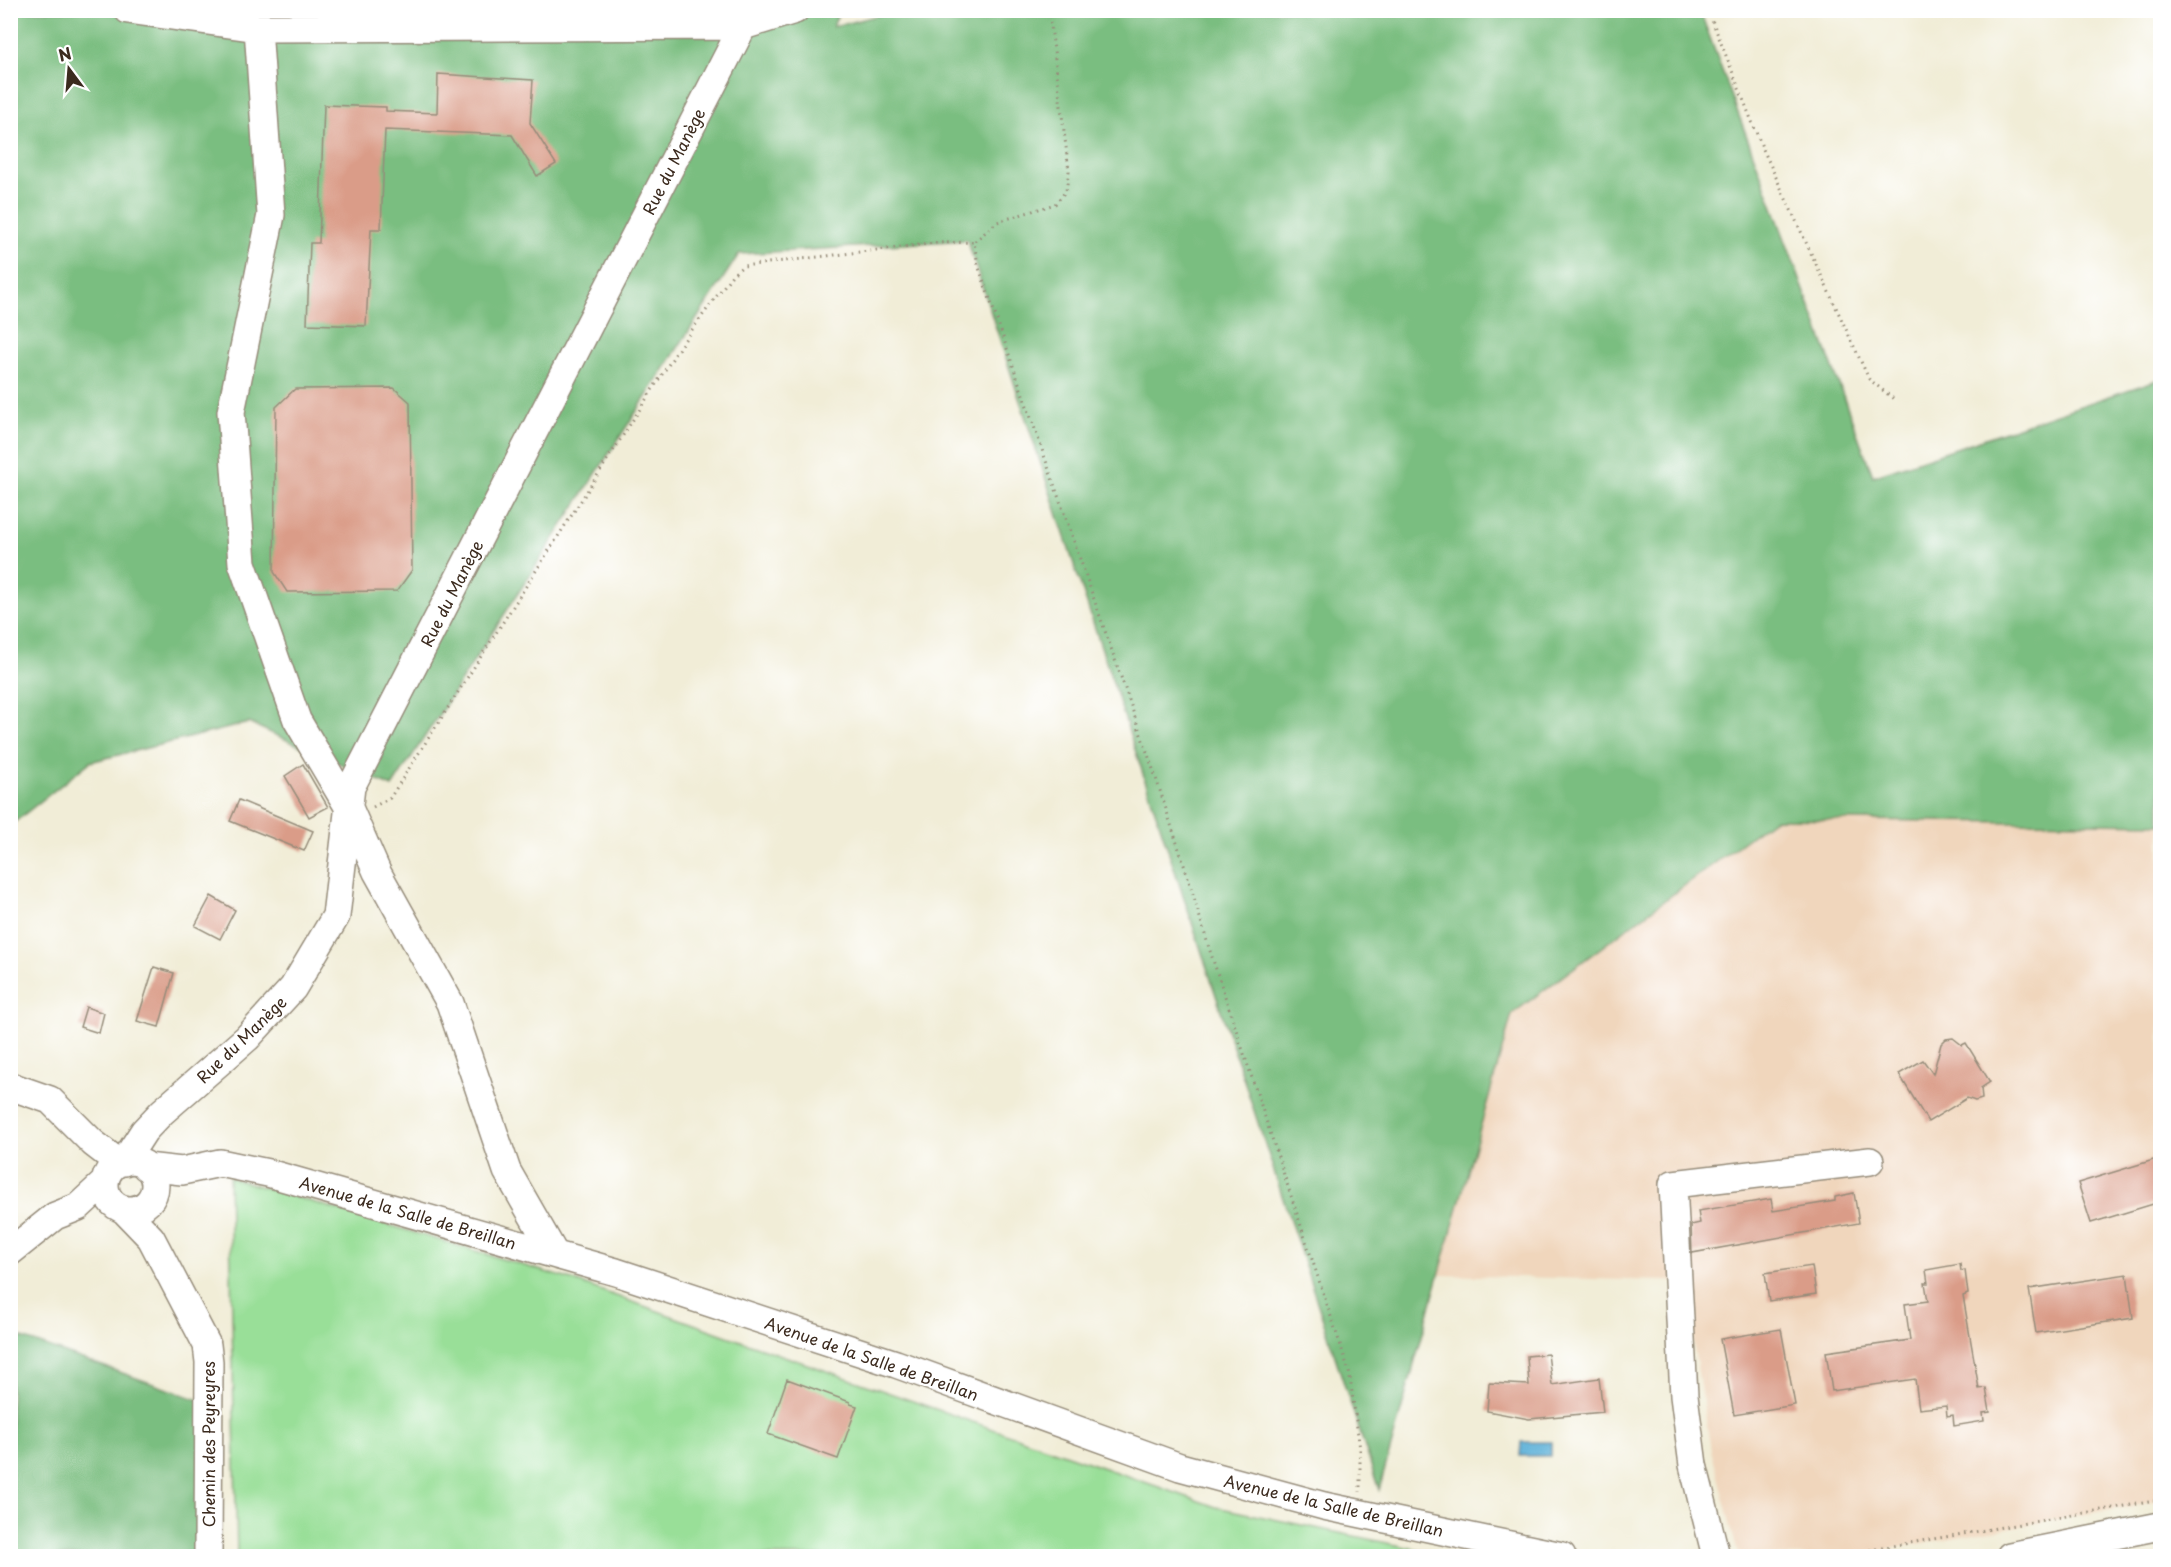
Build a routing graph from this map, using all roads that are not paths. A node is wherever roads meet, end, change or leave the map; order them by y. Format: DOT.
graph roads {
  1 [pos="128,10"];
  2 [pos="795,10"];
  3 [pos="743,26"];
  4 [pos="258,28"];
  5 [pos="351,813"];
  6 [pos="10,1086"];
  7 [pos="1870,1161"];
  8 [pos="124,1170"];
  9 [pos="182,1172"];
  10 [pos="136,1204"];
  11 [pos="78,1207"];
  12 [pos="10,1252"];
  13 [pos="554,1253"];
  14 [pos="2160,1526"];
  15 [pos="208,1557"];
  16 [pos="1562,1557"];
  17 [pos="1716,1557"];
  18 [pos="2010,1557"];
  1 -- 4 [label="street"];
  2 -- 3 [label="street"];
  3 -- 4 [label="street"];
  3 -- 5 [label="street, Rue du Manège"];
  4 -- 5 [label="street"];
  5 -- 8 [label="street, Rue du Manège"];
  5 -- 13 [label="street"];
  6 -- 8 [label="street"];
  7 -- 17 [label="street"];
  8 -- 9 [label="street, Avenue de la Salle de Breillan"];
  8 -- 10 [label="street, Chemin des Peyreyres"];
  8 -- 10 [label="street"];
  8 -- 11 [label="street"];
  9 -- 10 [label="street, Avenue de la Salle de Breillan"];
  9 -- 13 [label="street, Avenue de la Salle de Breillan"];
  10 -- 11 [label="street"];
  10 -- 15 [label="street, Chemin des Peyreyres"];
  11 -- 12 [label="street"];
  13 -- 16 [label="street, Avenue de la Salle de Breillan"];
  14 -- 18 [label="street"];
}
